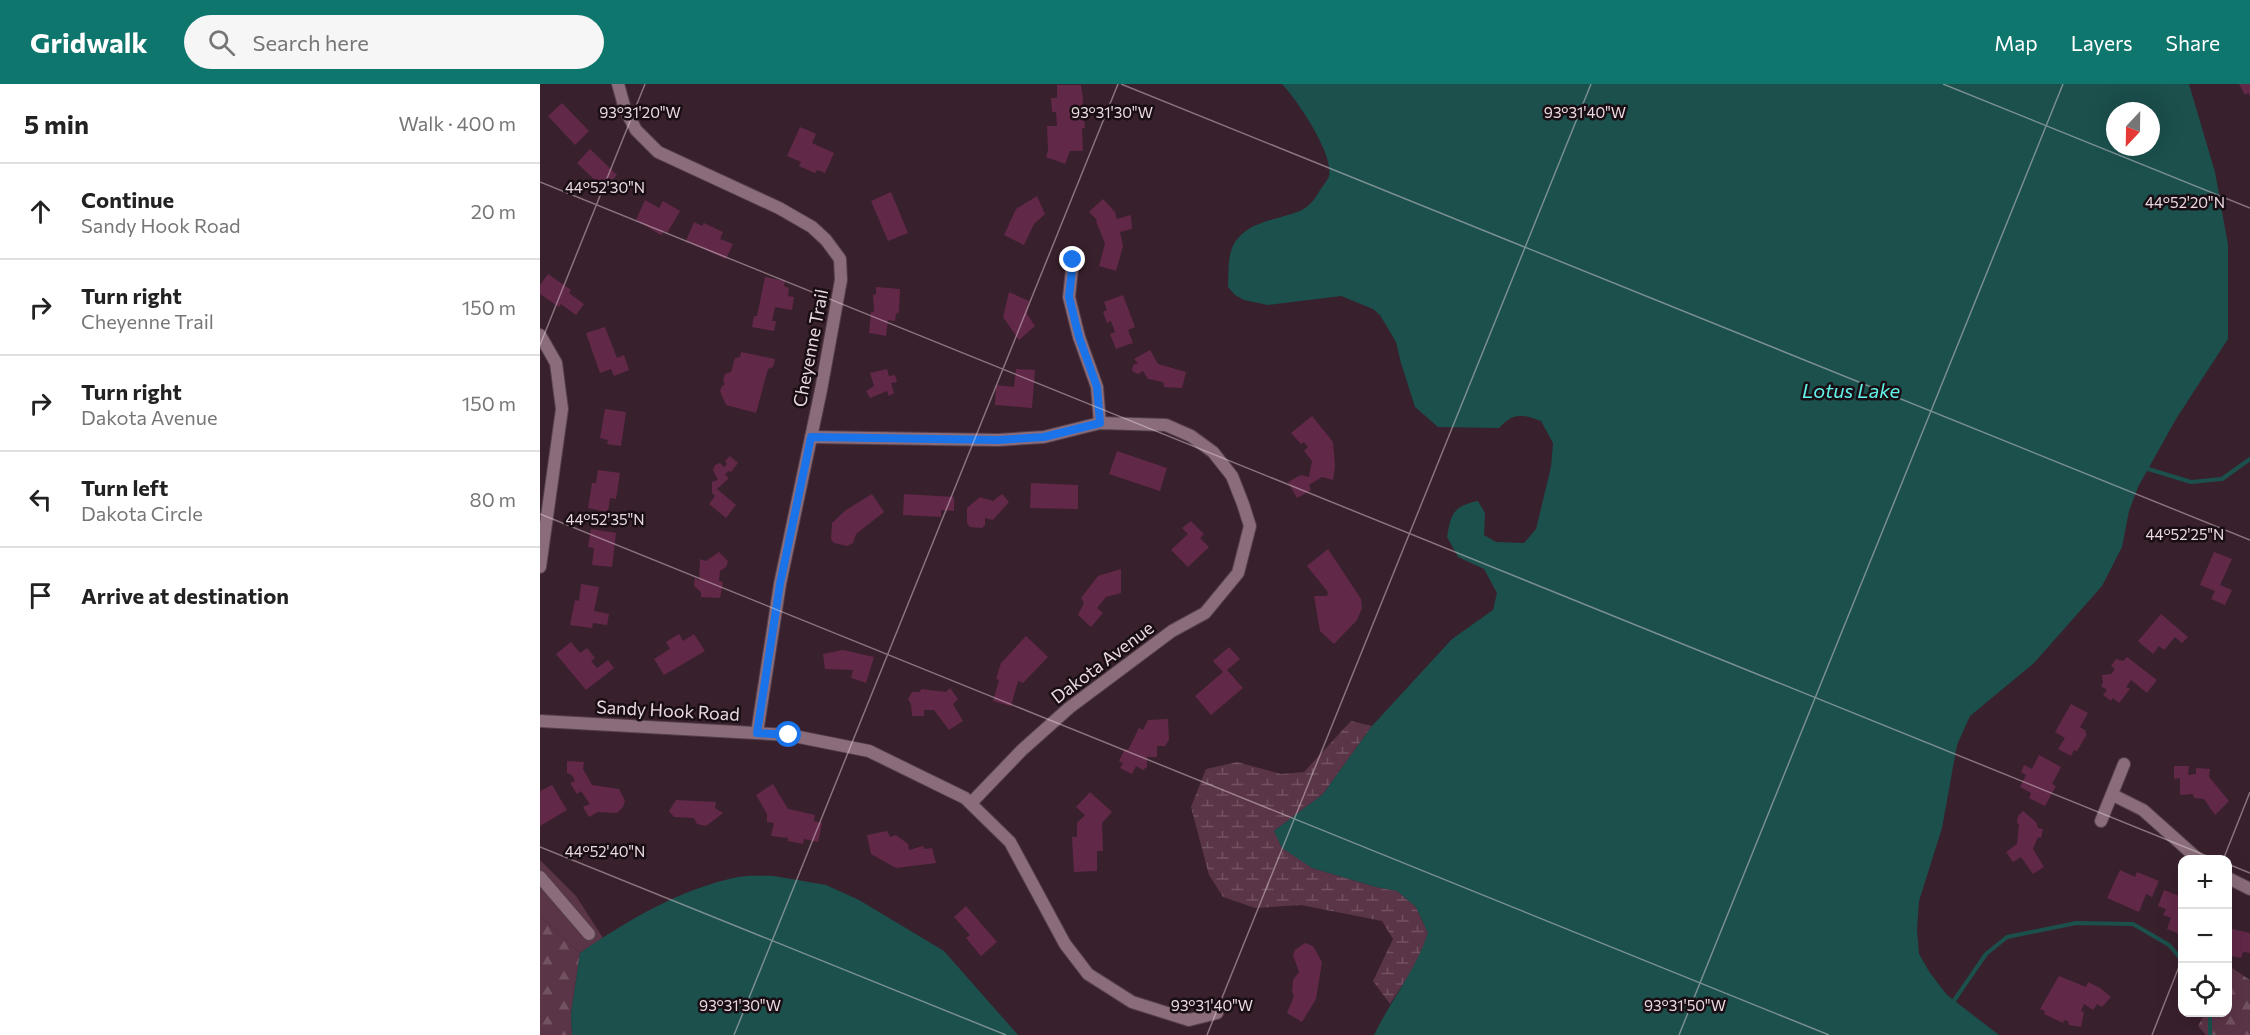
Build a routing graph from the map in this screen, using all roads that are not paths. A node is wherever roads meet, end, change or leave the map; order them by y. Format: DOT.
graph roads {
  1 [pos="618,84"];
  2 [pos="1073,260"];
  3 [pos="540,335"];
  4 [pos="1100,423"];
  5 [pos="811,437"];
  6 [pos="540,567"];
  7 [pos="540,721"];
  8 [pos="757,733"];
  9 [pos="2124,764"];
  10 [pos="2113,795"];
  11 [pos="971,803"];
  12 [pos="2101,822"];
  13 [pos="2193,855"];
  14 [pos="540,877"];
  15 [pos="2232,880"];
  16 [pos="2250,889"];
  17 [pos="589,934"];
  18 [pos="1217,1013"];
  1 -- 5 [label="street, Cheyenne Trail"];
  2 -- 4 [label="street"];
  3 -- 6 [label="street"];
  4 -- 5 [label="street"];
  4 -- 11 [label="street, Dakota Avenue"];
  5 -- 8 [label="street, Cheyenne Trail"];
  7 -- 8 [label="street, Sandy Hook Road"];
  8 -- 11 [label="street, Sandy Hook Road"];
  9 -- 10 [label="street"];
  10 -- 12 [label="street"];
  10 -- 13 [label="street"];
  11 -- 18 [label="street, Sandy Hook Road"];
  14 -- 17 [label="street"];
  15 -- 16 [label="street"];
}
